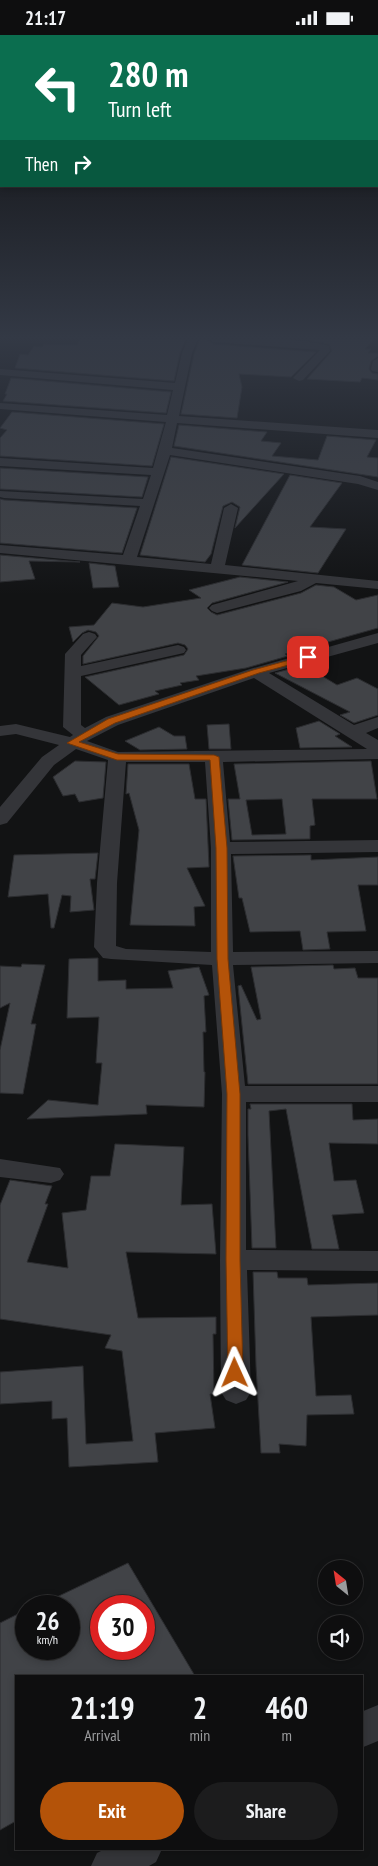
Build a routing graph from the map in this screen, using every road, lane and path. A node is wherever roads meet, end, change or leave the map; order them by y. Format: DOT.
graph roads {
  1 [pos="170,424"];
  2 [pos="249,424"];
  3 [pos="378,435"];
  4 [pos="165,451"];
  5 [pos="0,462"];
  6 [pos="158,472"];
  7 [pos="378,486"];
  8 [pos="4,494"];
  9 [pos="148,503"];
  10 [pos="231,508"];
  11 [pos="0,549"];
  12 [pos="129,560"];
  13 [pos="217,569"];
  14 [pos="314,580"];
  15 [pos="377,581"];
  16 [pos="217,608"];
  17 [pos="89,637"];
  18 [pos="378,638"];
  19 [pos="178,650"];
  20 [pos="256,671"];
  21 [pos="73,673"];
  22 [pos="378,722"];
  23 [pos="0,731"];
  24 [pos="352,732"];
  25 [pos="78,739"];
  26 [pos="378,748"];
  27 [pos="378,754"];
  28 [pos="117,757"];
  29 [pos="214,757"];
  30 [pos="0,819"];
  31 [pos="378,846"];
  32 [pos="222,848"];
  33 [pos="378,957"];
  34 [pos="222,959"];
  35 [pos="234,1094"];
  36 [pos="378,1094"];
  37 [pos="0,1168"];
  38 [pos="51,1174"];
  39 [pos="233,1260"];
  40 [pos="378,1261"];
  41 [pos="236,1392"];
  42 [pos="378,1722"];
  43 [pos="363,1730"];
  44 [pos="141,1850"];
  45 [pos="110,1866"];
  1 -- 4 [label="street"];
  2 -- 3 [label="street"];
  4 -- 6 [label="street"];
  4 -- 7 [label="street"];
  5 -- 6 [label="street"];
  6 -- 9 [label="street"];
  8 -- 9 [label="street"];
  9 -- 12 [label="street"];
  10 -- 13 [label="street"];
  11 -- 12 [label="street"];
  12 -- 13 [label="street"];
  13 -- 14 [label="street"];
  14 -- 15 [label="street"];
  14 -- 16 [label="street"];
  17 -- 21 [label="street"];
  18 -- 20 [label="street"];
  19 -- 21 [label="street"];
  20 -- 24 [label="street"];
  20 -- 25 [label="street"];
  21 -- 25 [label="street"];
  22 -- 24 [label="street"];
  23 -- 25 [label="street"];
  24 -- 26 [label="street"];
  25 -- 28 [label="street"];
  25 -- 30 [label="street"];
  27 -- 29 [label="street"];
  28 -- 29 [label="street"];
  28 -- 34 [label="street"];
  29 -- 32 [label="street"];
  31 -- 32 [label="street"];
  32 -- 34 [label="street"];
  33 -- 34 [label="street"];
  34 -- 35 [label="street"];
  35 -- 36 [label="street"];
  35 -- 39 [label="street"];
  37 -- 38 [label="street"];
  39 -- 40 [label="street"];
  39 -- 41 [label="street"];
  42 -- 43 [label="street"];
  44 -- 45 [label="street"];
}
